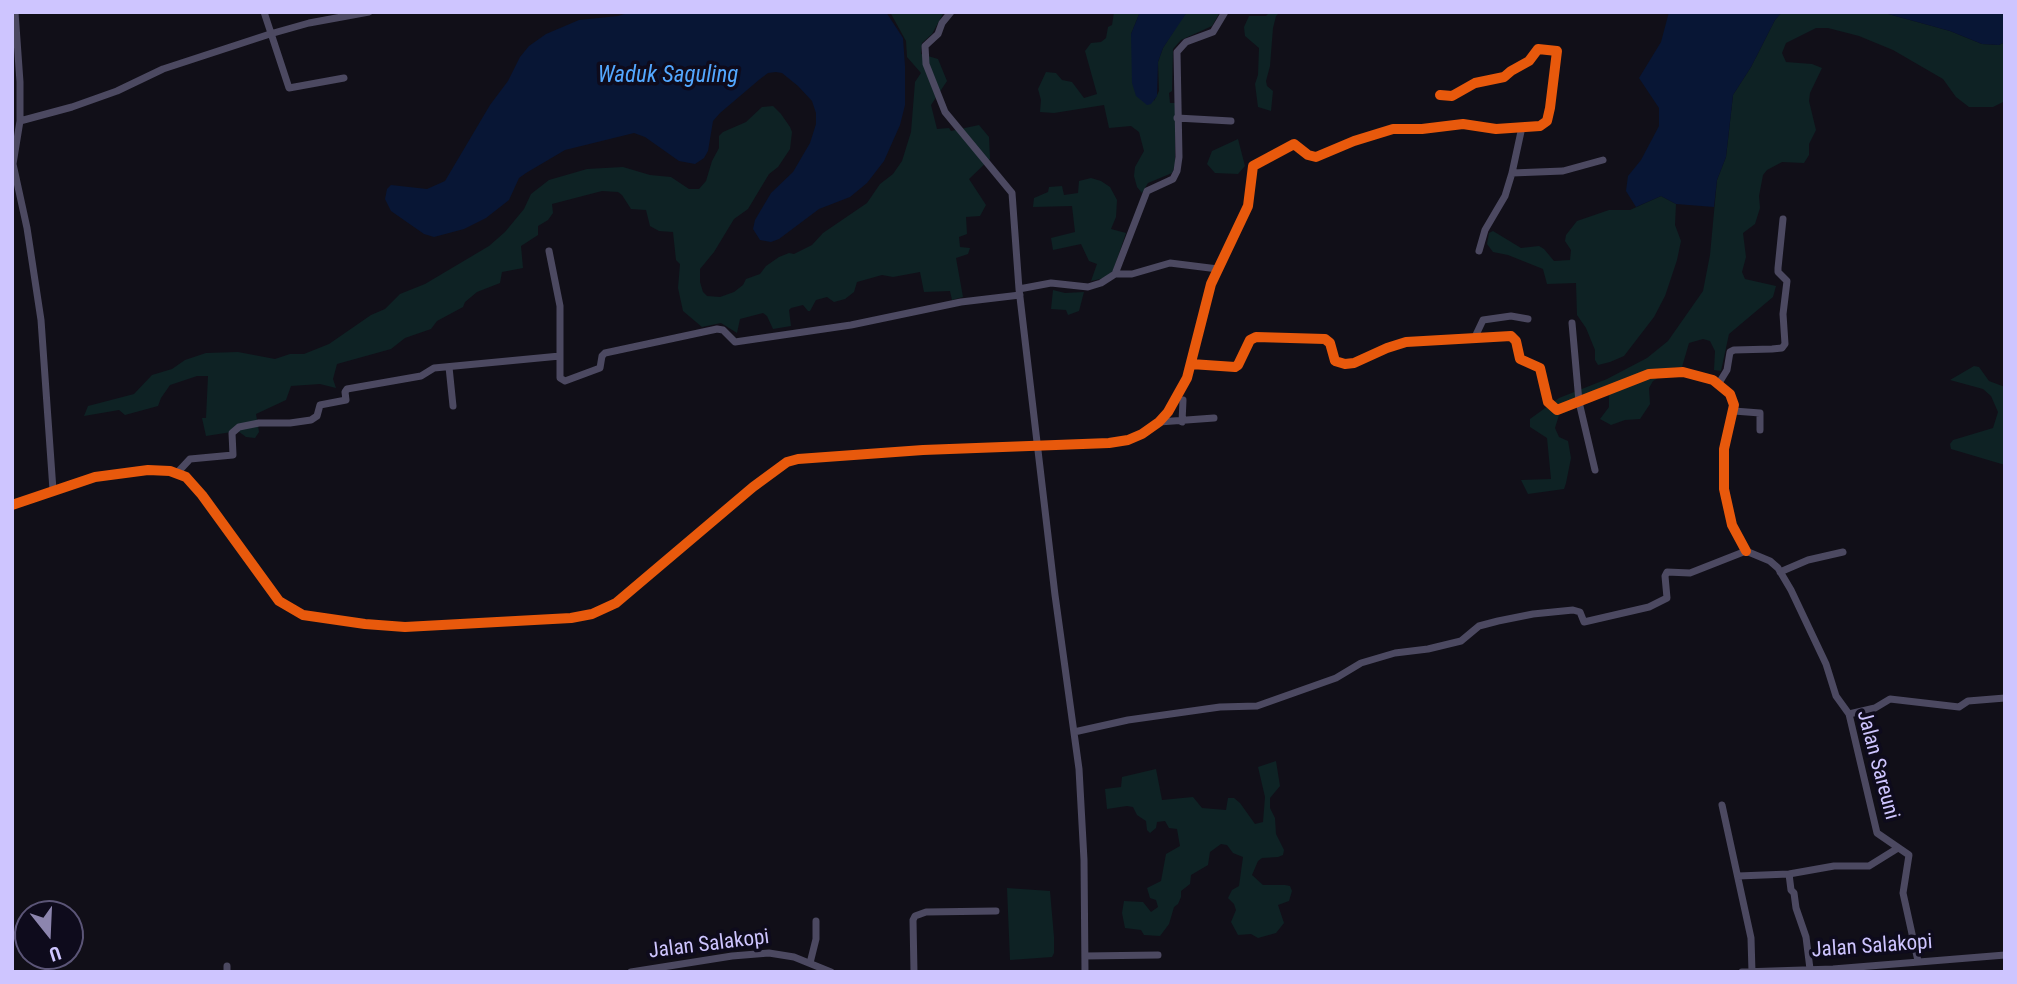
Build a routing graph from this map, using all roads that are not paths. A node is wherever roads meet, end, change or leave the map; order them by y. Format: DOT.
graph roads {
  1 [pos="15,12"];
  2 [pos="264,12"];
  3 [pos="369,12"];
  4 [pos="951,12"];
  5 [pos="1225,12"];
  6 [pos="270,34"];
  7 [pos="344,78"];
  8 [pos="1440,95"];
  9 [pos="1177,118"];
  10 [pos="20,121"];
  11 [pos="1231,121"];
  12 [pos="1522,127"];
  13 [pos="15,133"];
  14 [pos="1603,160"];
  15 [pos="1512,173"];
  16 [pos="1783,219"];
  17 [pos="549,251"];
  18 [pos="1479,251"];
  19 [pos="1218,269"];
  20 [pos="1115,274"];
  21 [pos="1020,292"];
  22 [pos="1528,319"];
  23 [pos="1572,323"];
  24 [pos="1474,339"];
  25 [pos="560,356"];
  26 [pos="1191,364"];
  27 [pos="449,367"];
  28 [pos="1719,383"];
  29 [pos="1182,400"];
  30 [pos="1579,402"];
  31 [pos="453,406"];
  32 [pos="1734,411"];
  33 [pos="1214,418"];
  34 [pos="1158,422"];
  35 [pos="1182,422"];
  36 [pos="1760,430"];
  37 [pos="1039,445"];
  38 [pos="1594,470"];
  39 [pos="177,473"];
  40 [pos="53,490"];
  41 [pos="12,505"];
  42 [pos="1746,551"];
  43 [pos="1843,552"];
  44 [pos="1780,572"];
  45 [pos="2005,698"];
  46 [pos="1849,714"];
  47 [pos="1074,732"];
  48 [pos="1722,805"];
  49 [pos="1898,848"];
  50 [pos="1789,874"];
  51 [pos="1738,876"];
  52 [pos="996,911"];
  53 [pos="816,921"];
  54 [pos="2005,955"];
  55 [pos="1086,956"];
  56 [pos="1158,956"];
  57 [pos="1918,961"];
  58 [pos="810,963"];
  59 [pos="1810,970"];
  60 [pos="631,972"];
  61 [pos="831,972"];
  62 [pos="915,972"];
  63 [pos="1085,972"];
  64 [pos="1742,972"];
  65 [pos="1752,972"];
  1 -- 10 [label="street"];
  2 -- 6 [label="street"];
  3 -- 6 [label="street"];
  4 -- 21 [label="street"];
  5 -- 9 [label="street"];
  6 -- 7 [label="street"];
  6 -- 10 [label="street"];
  8 -- 12 [label="street"];
  9 -- 11 [label="street"];
  9 -- 20 [label="street"];
  10 -- 13 [label="street"];
  12 -- 15 [label="street"];
  12 -- 19 [label="street"];
  13 -- 40 [label="street"];
  14 -- 15 [label="street"];
  15 -- 18 [label="street"];
  16 -- 28 [label="street"];
  17 -- 25 [label="street"];
  19 -- 20 [label="street"];
  19 -- 26 [label="street"];
  20 -- 21 [label="street"];
  21 -- 25 [label="street"];
  21 -- 37 [label="street"];
  22 -- 24 [label="street"];
  23 -- 30 [label="street"];
  24 -- 26 [label="street"];
  24 -- 30 [label="street"];
  25 -- 27 [label="street"];
  26 -- 34 [label="street"];
  27 -- 31 [label="street"];
  27 -- 39 [label="street"];
  28 -- 30 [label="street"];
  28 -- 32 [label="street"];
  29 -- 35 [label="street"];
  30 -- 38 [label="street"];
  32 -- 36 [label="street"];
  32 -- 42 [label="street"];
  33 -- 35 [label="street"];
  34 -- 35 [label="street"];
  34 -- 37 [label="street"];
  37 -- 39 [label="street"];
  37 -- 47 [label="street"];
  39 -- 40 [label="street"];
  40 -- 41 [label="street"];
  42 -- 44 [label="street, Jalan Sareuni"];
  42 -- 47 [label="street"];
  43 -- 44 [label="street"];
  44 -- 46 [label="street, Jalan Sareuni"];
  45 -- 46 [label="street"];
  46 -- 49 [label="street, Jalan Sareuni"];
  47 -- 55 [label="street"];
  48 -- 51 [label="street"];
  49 -- 50 [label="street"];
  49 -- 57 [label="street, Jalan Sareuni"];
  50 -- 51 [label="street"];
  50 -- 59 [label="street"];
  51 -- 65 [label="street"];
  52 -- 62 [label="street"];
  53 -- 58 [label="street"];
  54 -- 57 [label="street, Jalan Salakopi"];
  55 -- 56 [label="street"];
  55 -- 63 [label="street"];
  57 -- 59 [label="street, Jalan Salakopi"];
  58 -- 60 [label="street, Jalan Salakopi"];
  58 -- 61 [label="street, Jalan Salakopi"];
  59 -- 65 [label="street, Jalan Salakopi"];
  64 -- 65 [label="street, Jalan Salakopi"];
}
